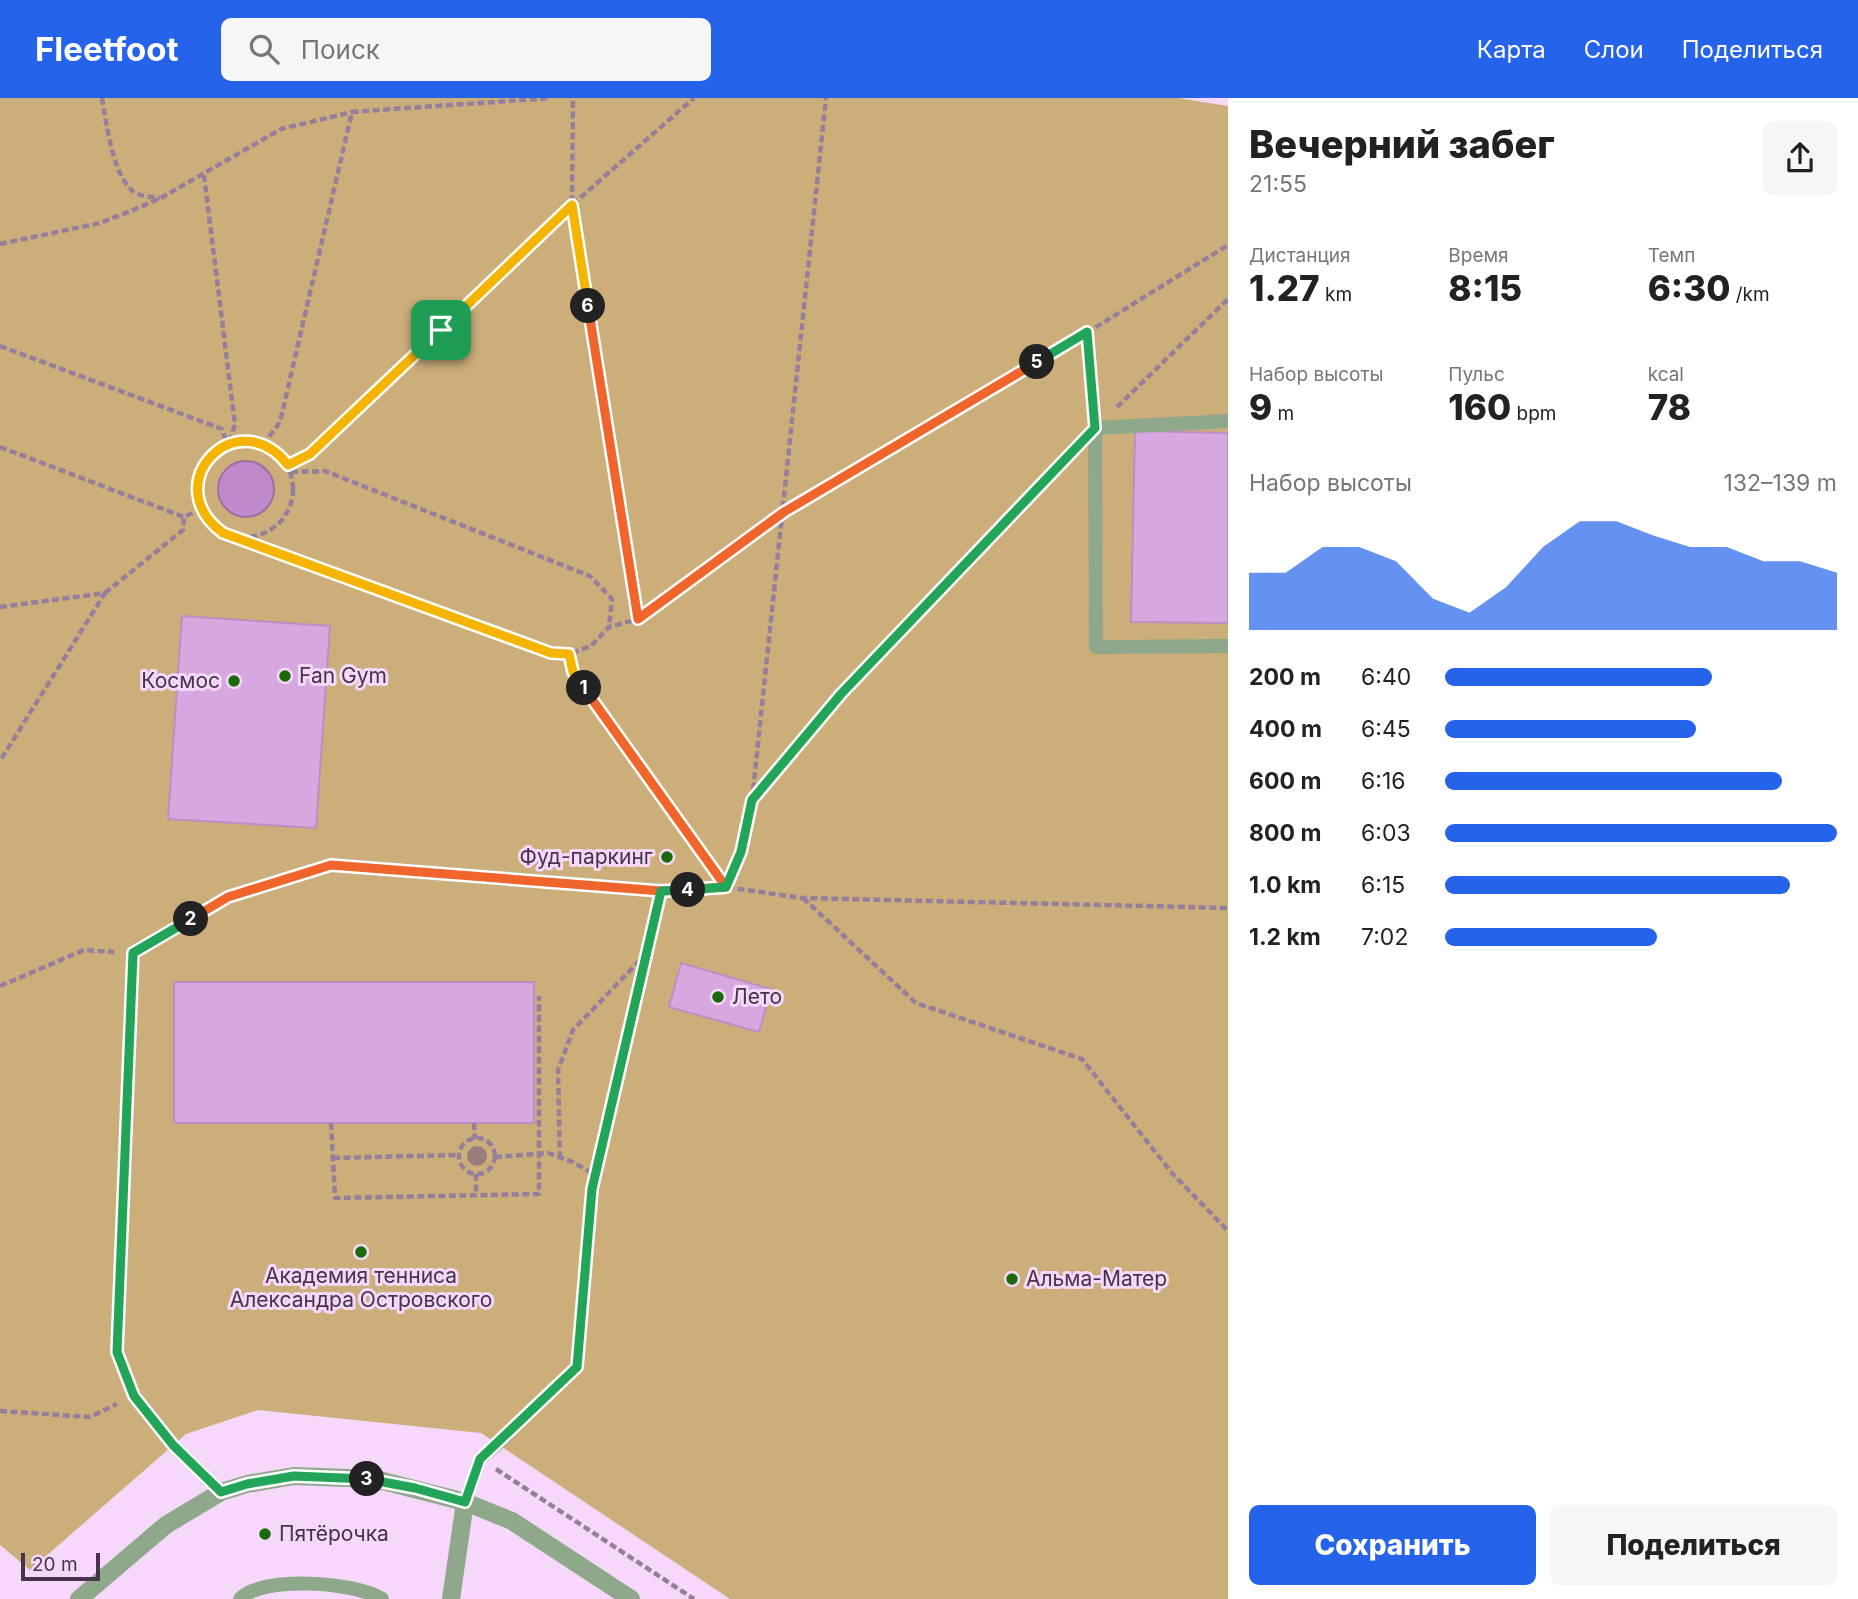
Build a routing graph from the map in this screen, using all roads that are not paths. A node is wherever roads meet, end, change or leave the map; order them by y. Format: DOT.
graph roads {
  1 [pos="1228,421"];
  2 [pos="1228,646"];
  3 [pos="661,891"];
  4 [pos="505,1437"];
  5 [pos="221,1492"];
  6 [pos="465,1502"];
  7 [pos="79,1599"];
  8 [pos="240,1599"];
  9 [pos="382,1599"];
  10 [pos="451,1599"];
  11 [pos="631,1599"];
  1 -- 2 [label="lane"];
  3 -- 5 [label="lane"];
  4 -- 6 [label="lane"];
  5 -- 6 [label="street"];
  5 -- 7 [label="street"];
  6 -- 10 [label="street"];
  6 -- 11 [label="street"];
  8 -- 9 [label="lane"];
}
